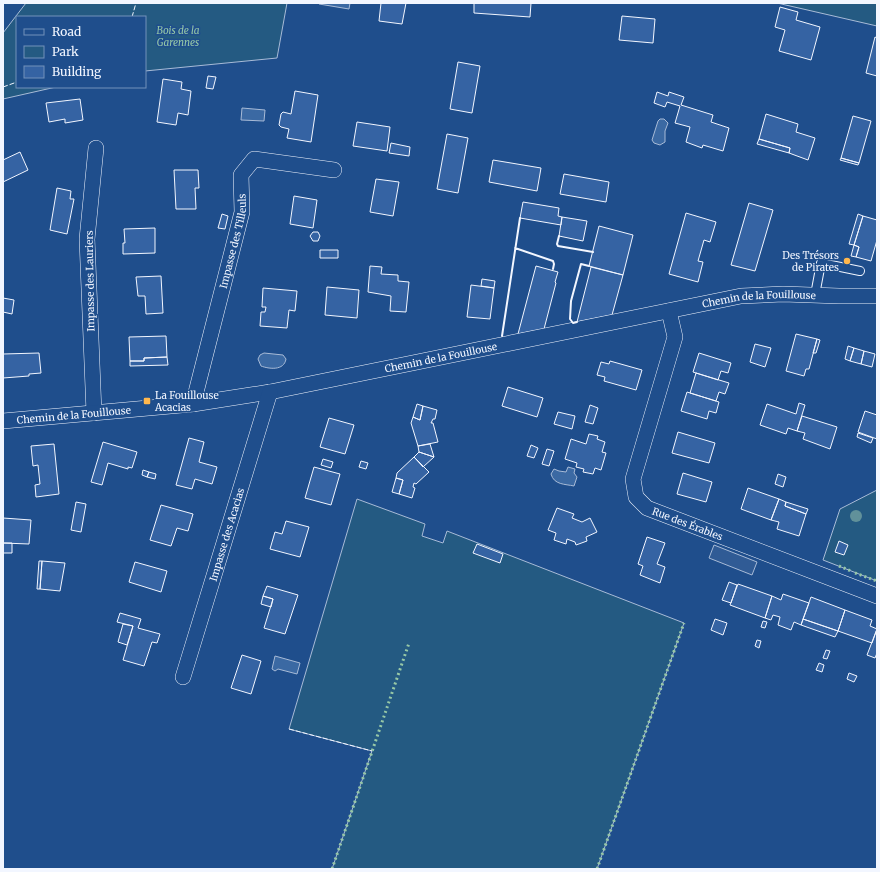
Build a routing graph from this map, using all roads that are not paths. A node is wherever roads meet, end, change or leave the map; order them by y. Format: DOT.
graph roads {
  1 [pos="96,148"];
  2 [pos="334,170"];
  3 [pos="860,271"];
  4 [pos="815,295"];
  5 [pos="877,296"];
  6 [pos="669,311"];
  7 [pos="270,392"];
  8 [pos="193,404"];
  9 [pos="94,414"];
  10 [pos="3,421"];
  11 [pos="877,596"];
  12 [pos="183,677"];
  1 -- 9 [label="street, Impasse des Lauriers"];
  2 -- 8 [label="street, Impasse des Tilleuls"];
  3 -- 4 [label="lane"];
  4 -- 5 [label="street, Chemin de la Fouillouse"];
  4 -- 6 [label="street, Chemin de la Fouillouse"];
  6 -- 7 [label="street, Chemin de la Fouillouse"];
  6 -- 11 [label="street, Rue des Érables"];
  7 -- 8 [label="street, Chemin de la Fouillouse"];
  7 -- 12 [label="street, Impasse des Acacias"];
  8 -- 9 [label="street, Chemin de la Fouillouse"];
  9 -- 10 [label="street, Chemin de la Fouillouse"];
}
